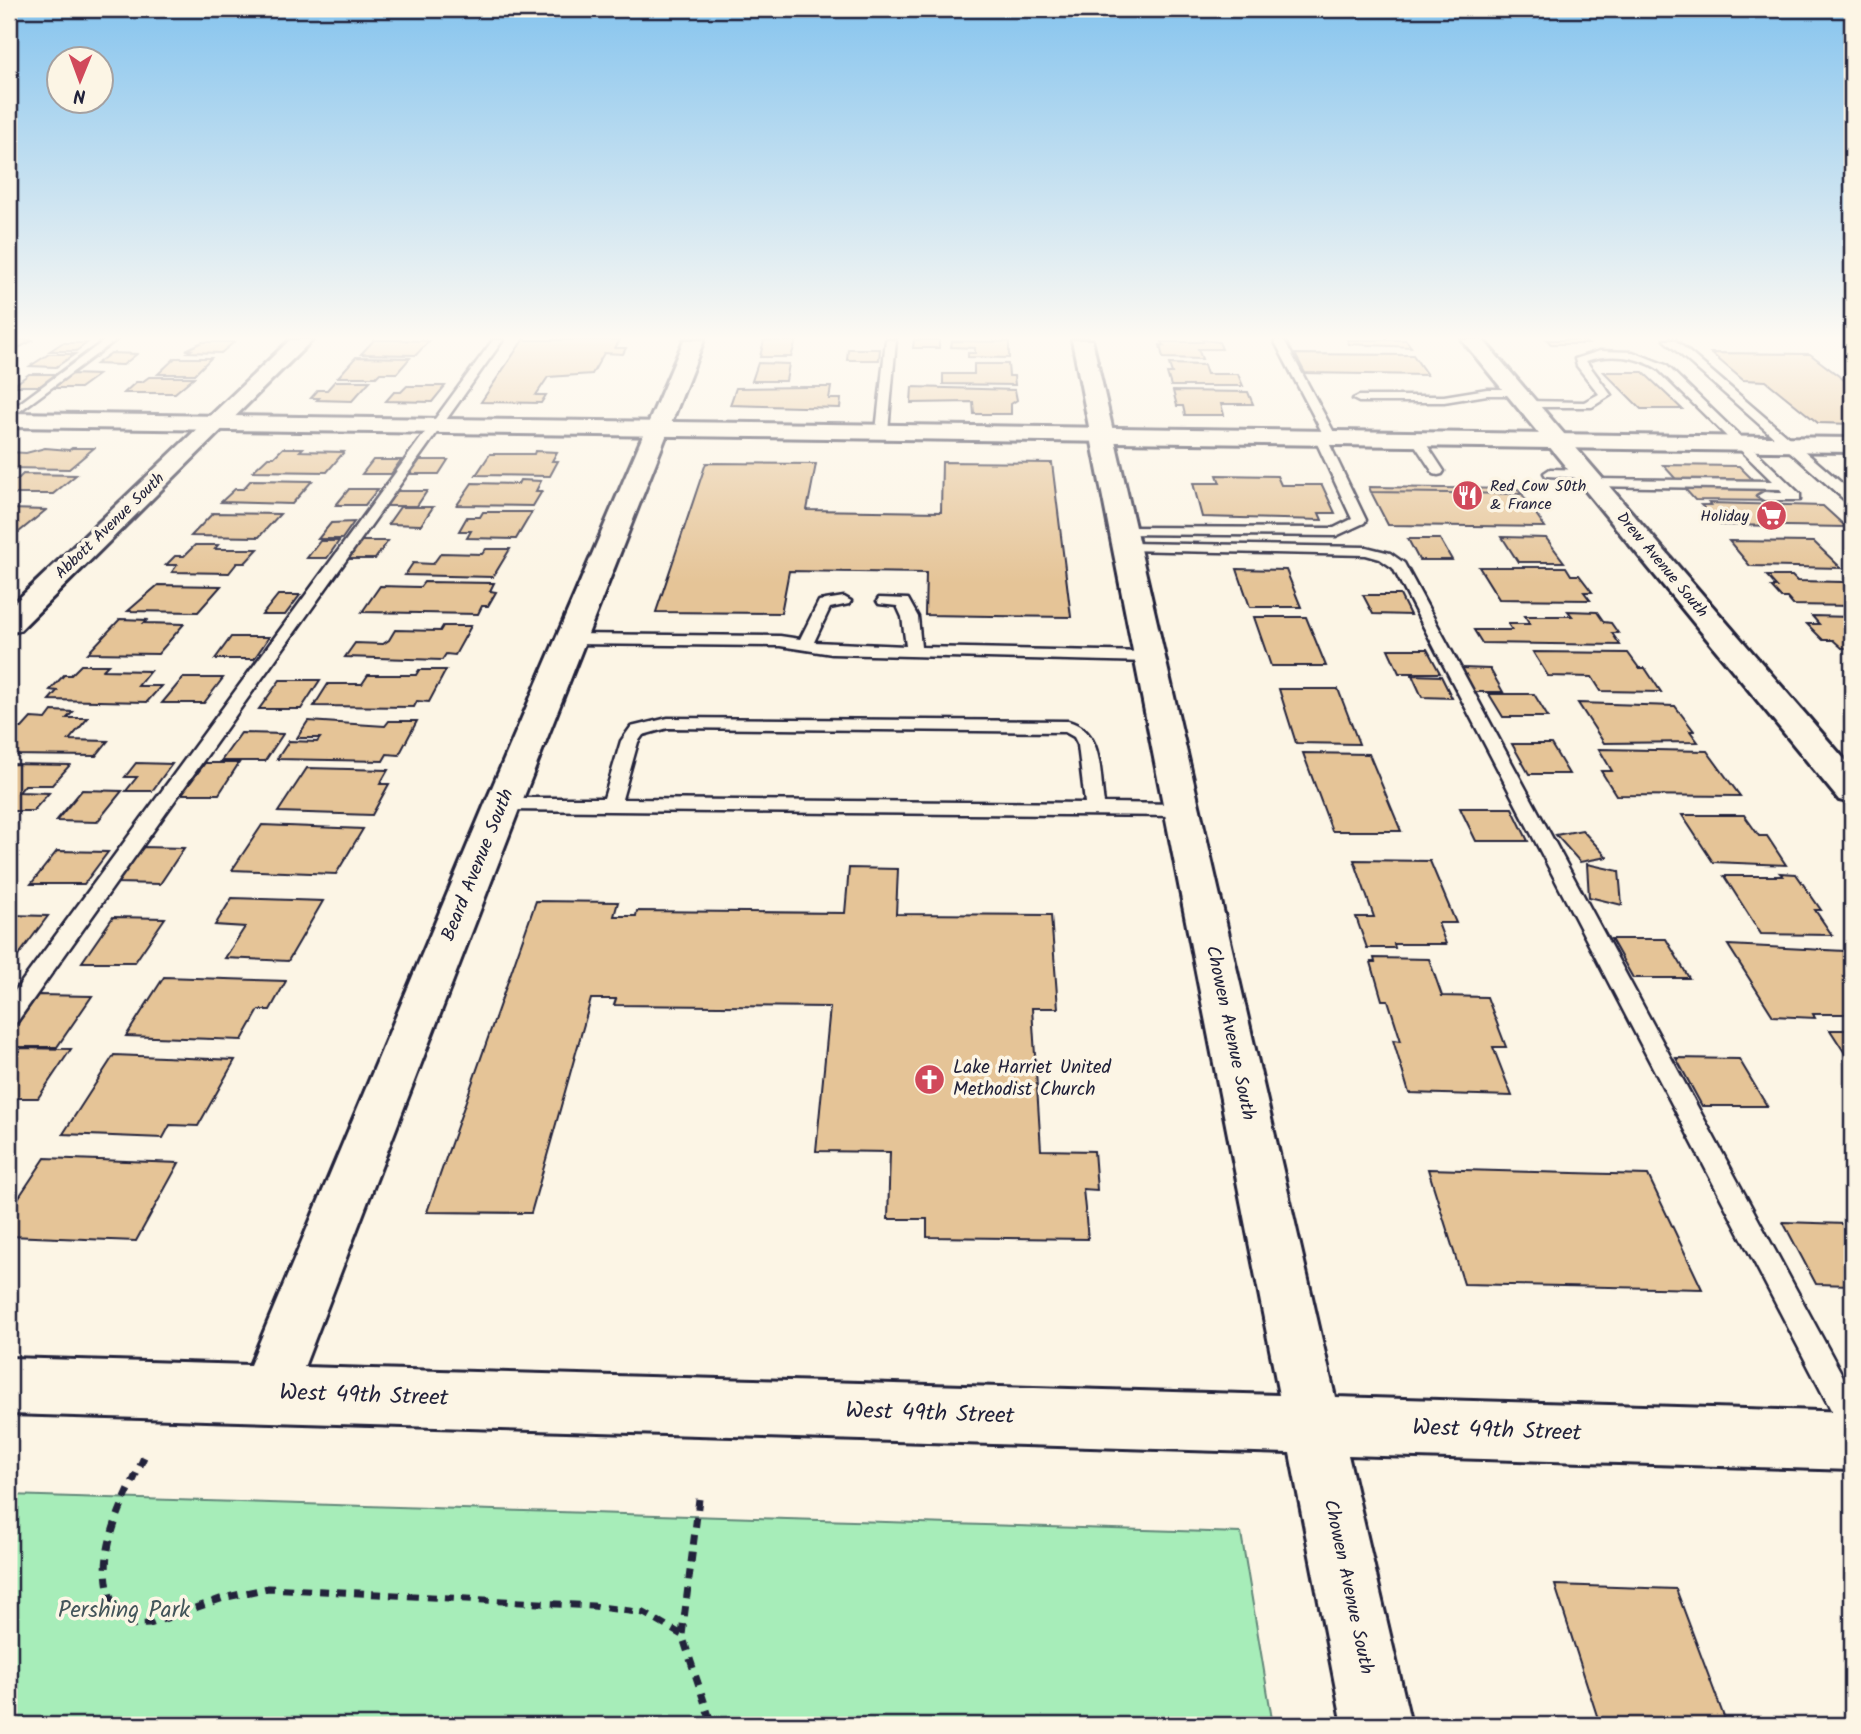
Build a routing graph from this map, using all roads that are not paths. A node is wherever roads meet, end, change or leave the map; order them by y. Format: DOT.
graph roads {
  1 [pos="130,421"];
  2 [pos="440,421"];
  3 [pos="660,421"];
  4 [pos="883,421"];
  5 [pos="1100,421"];
  6 [pos="1318,421"];
  7 [pos="1541,421"];
  8 [pos="1716,421"];
  9 [pos="1761,421"];
  10 [pos="216,423"];
  11 [pos="436,426"];
  12 [pos="657,429"];
  13 [pos="882,431"];
  14 [pos="1103,434"];
  15 [pos="1326,438"];
  16 [pos="1417,439"];
  17 [pos="1558,441"];
  18 [pos="1739,444"];
  19 [pos="1789,445"];
  20 [pos="1848,448"];
  21 [pos="1438,471"];
  22 [pos="1550,473"];
  23 [pos="1770,473"];
  24 [pos="1589,478"];
  25 [pos="1645,484"];
  26 [pos="1852,499"];
  27 [pos="1126,539"];
  28 [pos="844,601"];
  29 [pos="884,601"];
  30 [pos="9,624"];
  31 [pos="570,639"];
  32 [pos="805,645"];
  33 [pos="914,651"];
  34 [pos="1150,657"];
  35 [pos="1852,791"];
  36 [pos="503,804"];
  37 [pos="611,804"];
  38 [pos="1095,807"];
  39 [pos="1182,810"];
  40 [pos="9,1016"];
  41 [pos="9,1385"];
  42 [pos="266,1393"];
  43 [pos="1852,1421"];
  44 [pos="1313,1426"];
  45 [pos="1852,1441"];
  46 [pos="1377,1725"];
  1 -- 10 [label="street"];
  2 -- 11 [label="lane"];
  3 -- 12 [label="street, Beard Avenue South"];
  4 -- 13 [label="lane"];
  5 -- 14 [label="street, Chowen Avenue South"];
  6 -- 15 [label="lane"];
  7 -- 17 [label="street, Drew Avenue South"];
  8 -- 18 [label="lane"];
  9 -- 19 [label="lane"];
  10 -- 11 [label="street"];
  10 -- 30 [label="street, Abbott Avenue South"];
  11 -- 12 [label="street"];
  11 -- 40 [label="lane"];
  12 -- 13 [label="street"];
  12 -- 31 [label="street, Beard Avenue South"];
  13 -- 14 [label="street"];
  14 -- 15 [label="street"];
  14 -- 27 [label="street, Chowen Avenue South"];
  15 -- 16 [label="street"];
  15 -- 27 [label="lane"];
  16 -- 17 [label="street"];
  16 -- 21 [label="lane"];
  17 -- 18 [label="street"];
  17 -- 24 [label="street, Drew Avenue South"];
  18 -- 19 [label="street"];
  18 -- 23 [label="lane"];
  19 -- 20 [label="street"];
  19 -- 26 [label="lane"];
  22 -- 24 [label="lane"];
  23 -- 25 [label="lane"];
  23 -- 25 [label="lane"];
  24 -- 25 [label="lane"];
  24 -- 35 [label="street, Drew Avenue South"];
  27 -- 34 [label="street, Chowen Avenue South"];
  27 -- 43 [label="lane"];
  28 -- 32 [label="lane"];
  29 -- 33 [label="lane"];
  31 -- 32 [label="lane"];
  31 -- 36 [label="street, Beard Avenue South"];
  32 -- 33 [label="lane"];
  33 -- 34 [label="lane"];
  34 -- 39 [label="street, Chowen Avenue South"];
  36 -- 37 [label="lane"];
  36 -- 42 [label="street, Beard Avenue South"];
  37 -- 38 [label="lane"];
  37 -- 38 [label="lane"];
  38 -- 39 [label="lane"];
  39 -- 44 [label="street, Chowen Avenue South"];
  41 -- 42 [label="street, West 49th Street"];
  42 -- 44 [label="street, West 49th Street"];
  44 -- 45 [label="street, West 49th Street"];
  44 -- 46 [label="street, Chowen Avenue South"];
}
